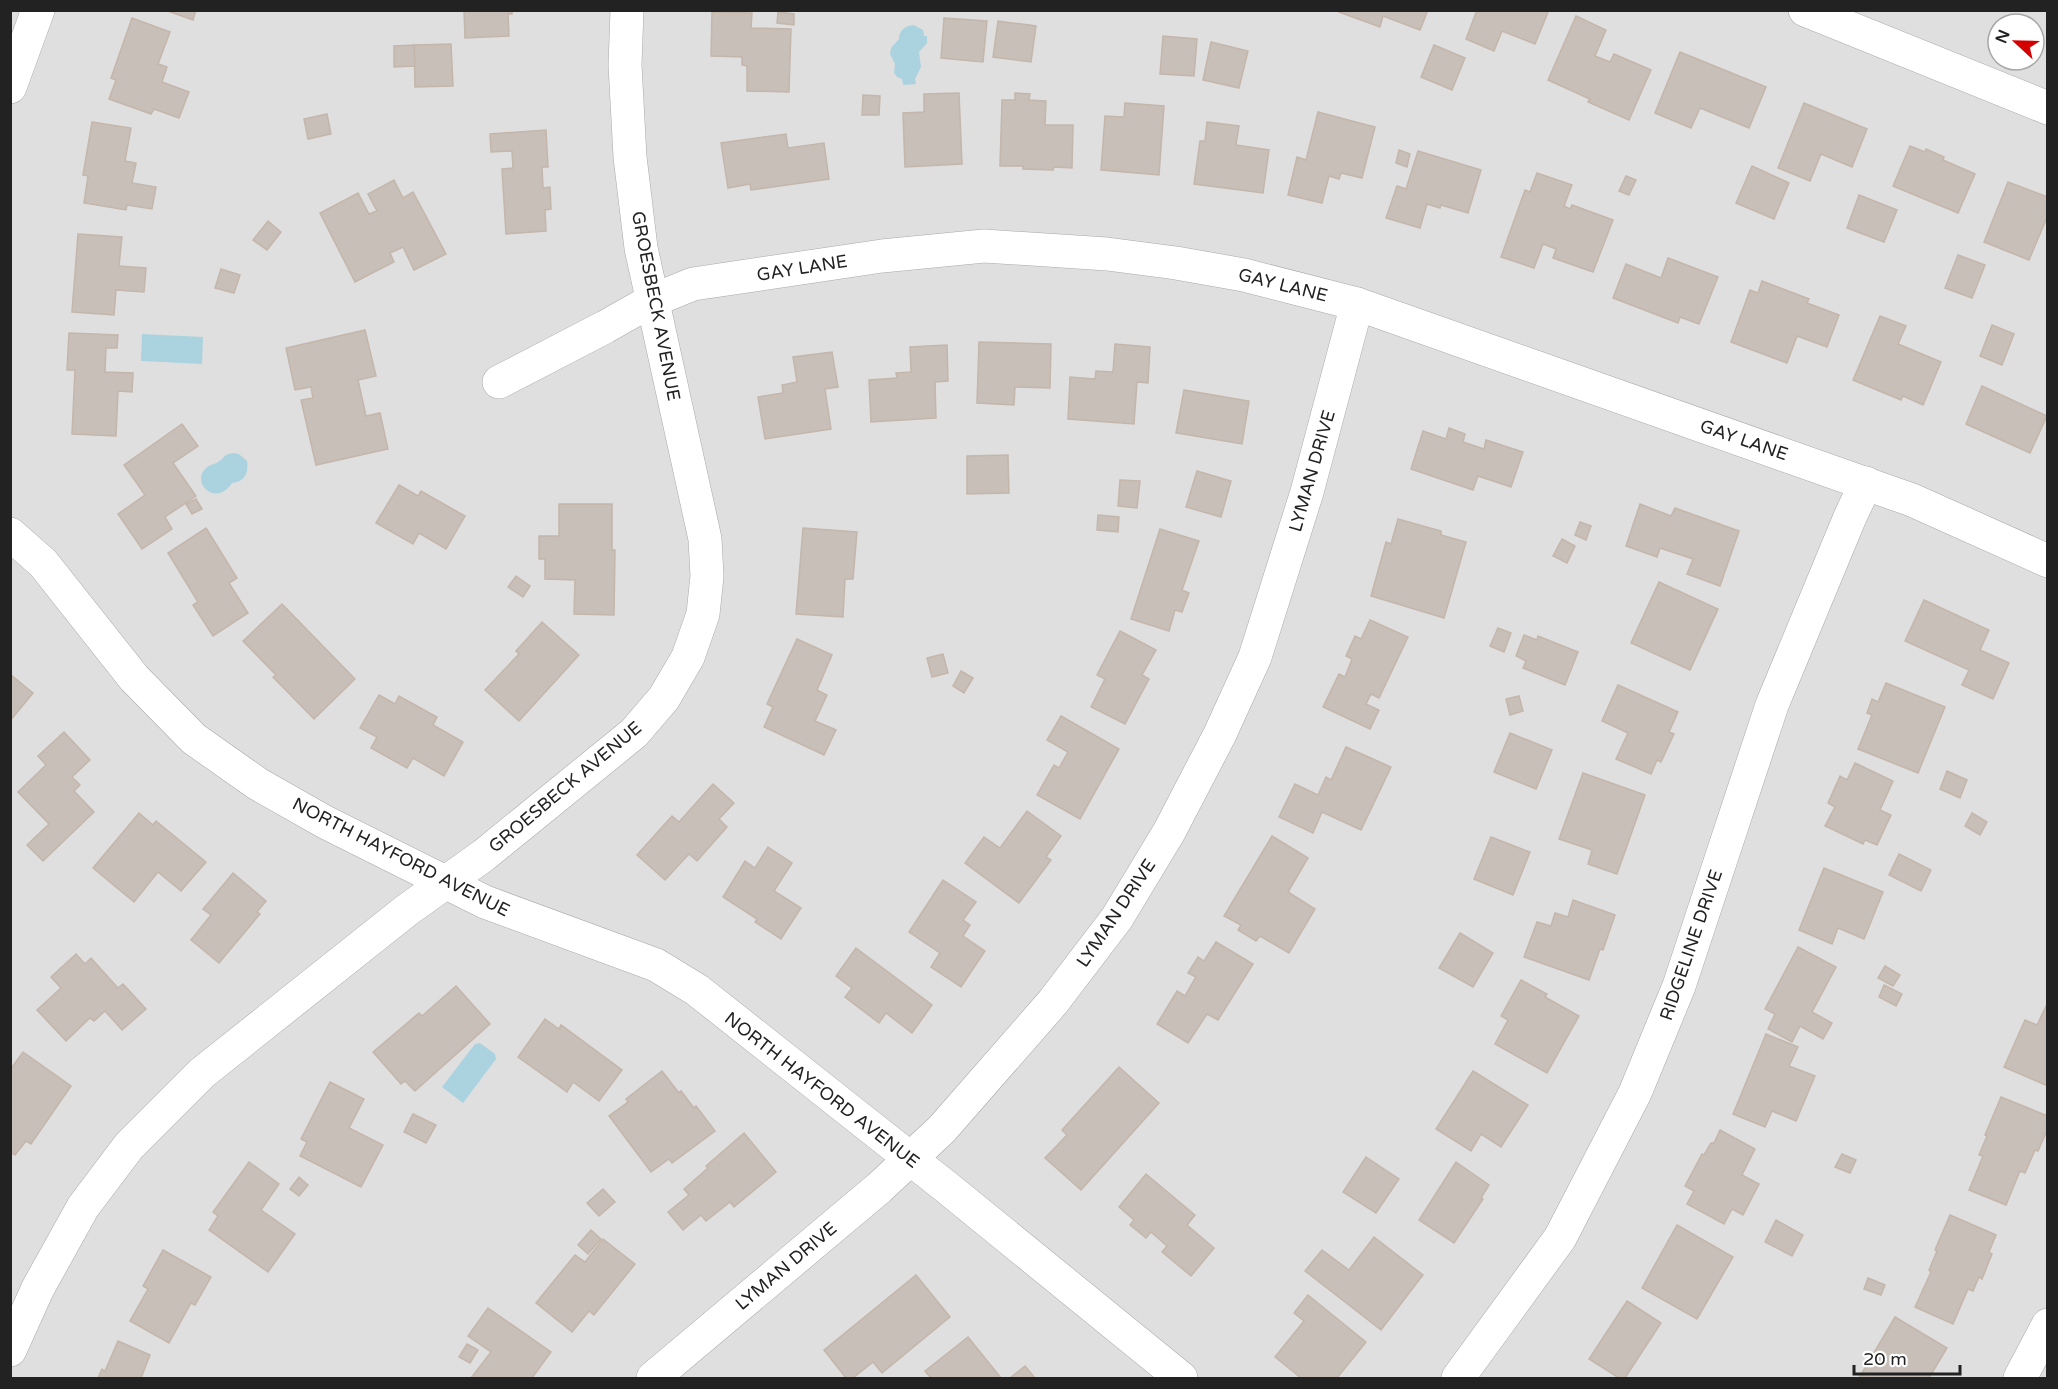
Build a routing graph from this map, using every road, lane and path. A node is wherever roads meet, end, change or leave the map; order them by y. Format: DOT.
graph roads {
  1 [pos="38,10"];
  2 [pos="627,10"];
  3 [pos="1805,10"];
  4 [pos="10,87"];
  5 [pos="2048,108"];
  6 [pos="651,301"];
  7 [pos="1358,303"];
  8 [pos="499,382"];
  9 [pos="1866,483"];
  10 [pos="10,534"];
  11 [pos="2048,561"];
  12 [pos="446,883"];
  13 [pos="909,1158"];
  14 [pos="2048,1325"];
  15 [pos="10,1350"];
  16 [pos="653,1378"];
  17 [pos="1181,1378"];
  18 [pos="1458,1378"];
  19 [pos="2020,1378"];
  1 -- 4 [label="street"];
  2 -- 6 [label="street, GROESBECK AVENUE"];
  3 -- 5 [label="street"];
  6 -- 7 [label="street, GAY LANE"];
  6 -- 8 [label="street, GAY LANE"];
  6 -- 12 [label="street, GROESBECK AVENUE"];
  7 -- 9 [label="street, GAY LANE"];
  7 -- 13 [label="street, LYMAN DRIVE"];
  9 -- 11 [label="street, GAY LANE"];
  9 -- 18 [label="street, RIDGELINE DRIVE"];
  10 -- 12 [label="street, NORTH HAYFORD AVENUE"];
  12 -- 13 [label="street, NORTH HAYFORD AVENUE"];
  12 -- 15 [label="street, GROESBECK AVENUE"];
  13 -- 16 [label="street, LYMAN DRIVE"];
  13 -- 17 [label="street, NORTH HAYFORD AVENUE"];
  14 -- 19 [label="street"];
}
